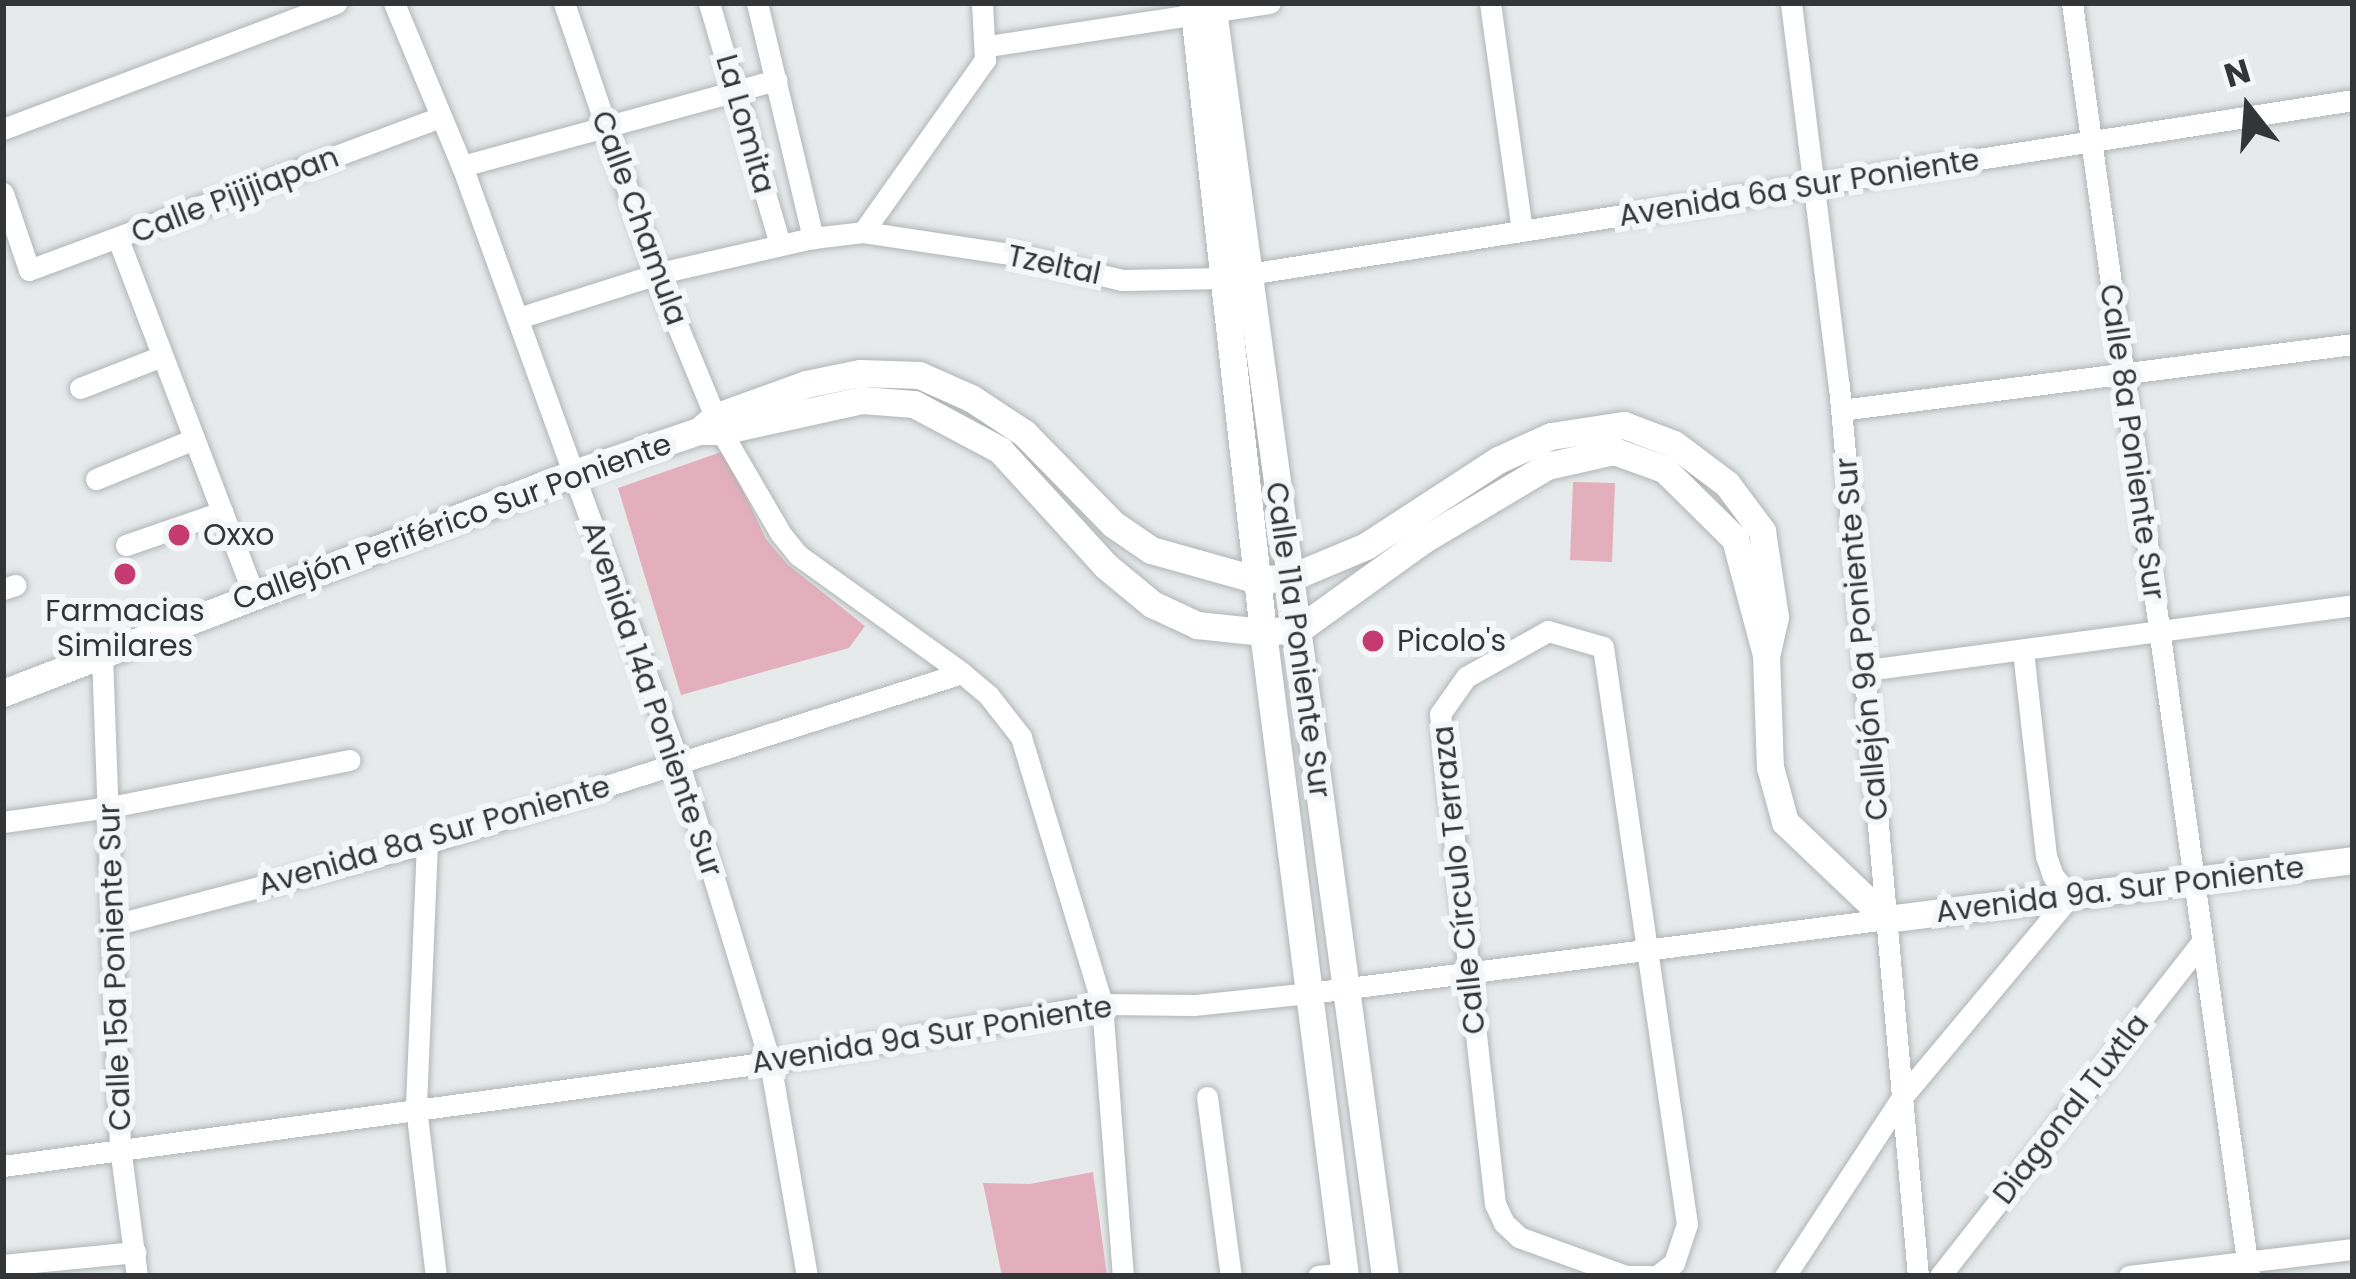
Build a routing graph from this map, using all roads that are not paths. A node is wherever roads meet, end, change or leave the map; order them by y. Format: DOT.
graph roads {
  1 [pos="337,3"];
  2 [pos="394,3"];
  3 [pos="564,3"];
  4 [pos="709,3"];
  5 [pos="757,3"];
  6 [pos="982,3"];
  7 [pos="1270,3"];
  8 [pos="1490,3"];
  9 [pos="1791,3"];
  10 [pos="2072,3"];
  11 [pos="1203,8"];
  12 [pos="988,46"];
  13 [pos="776,80"];
  14 [pos="735,92"];
  15 [pos="2353,100"];
  16 [pos="440,117"];
  17 [pos="604,127"];
  18 [pos="3,129"];
  19 [pos="2091,142"];
  20 [pos="462,166"];
  21 [pos="1816,185"];
  22 [pos="3,193"];
  23 [pos="1522,231"];
  24 [pos="863,232"];
  25 [pos="813,238"];
  26 [pos="118,239"];
  27 [pos="780,245"];
  28 [pos="656,274"];
  29 [pos="1234,277"];
  30 [pos="518,318"];
  31 [pos="2353,344"];
  32 [pos="162,356"];
  33 [pos="2123,376"];
  34 [pos="80,388"];
  35 [pos="1840,410"];
  36 [pos="712,426"];
  37 [pos="194,439"];
  38 [pos="574,472"];
  39 [pos="96,479"];
  40 [pos="222,512"];
  41 [pos="126,545"];
  42 [pos="1292,577"];
  43 [pos="1258,580"];
  44 [pos="254,596"];
  45 [pos="2353,605"];
  46 [pos="1299,629"];
  47 [pos="1263,632"];
  48 [pos="2158,633"];
  49 [pos="2023,652"];
  50 [pos="1766,655"];
  51 [pos="102,656"];
  52 [pos="1867,670"];
  53 [pos="962,673"];
  54 [pos="3,693"];
  55 [pos="349,760"];
  56 [pos="680,764"];
  57 [pos="110,807"];
  58 [pos="3,822"];
  59 [pos="427,843"];
  60 [pos="2353,860"];
  61 [pos="2193,880"];
  62 [pos="2070,896"];
  63 [pos="1887,919"];
  64 [pos="110,926"];
  65 [pos="2202,942"];
  66 [pos="1644,952"];
  67 [pos="1468,973"];
  68 [pos="1344,989"];
  69 [pos="1310,993"];
  70 [pos="1102,1004"];
  71 [pos="770,1062"];
  72 [pos="1903,1096"];
  73 [pos="1208,1097"];
  74 [pos="416,1107"];
  75 [pos="121,1148"];
  76 [pos="3,1166"];
  77 [pos="1377,1221"];
  78 [pos="1340,1227"];
  79 [pos="2353,1250"];
  80 [pos="135,1252"];
  81 [pos="3,1264"];
  82 [pos="2248,1269"];
  83 [pos="1336,1275"];
  84 [pos="137,1276"];
  85 [pos="436,1276"];
  86 [pos="807,1276"];
  87 [pos="1123,1276"];
  88 [pos="1231,1276"];
  89 [pos="1384,1276"];
  90 [pos="1653,1276"];
  91 [pos="1786,1276"];
  92 [pos="1918,1276"];
  93 [pos="1940,1276"];
  94 [pos="2129,1276"];
  1 -- 18 [label="street"];
  2 -- 16 [label="street, Avenida 14a Poniente Sur"];
  3 -- 17 [label="street, Calle Chamula"];
  4 -- 14 [label="street, La Lomita"];
  5 -- 13 [label="street, La Lomita"];
  6 -- 12 [label="street"];
  7 -- 11 [label="street"];
  8 -- 23 [label="street"];
  9 -- 21 [label="street, Callejón 9a Poniente Sur"];
  10 -- 19 [label="street, Calle 8a Poniente Sur"];
  11 -- 12 [label="street"];
  11 -- 29 [label="main road, Calle 11a Poniente Sur"];
  12 -- 24 [label="street"];
  13 -- 14 [label="street"];
  13 -- 25 [label="street, La Lomita"];
  14 -- 17 [label="street"];
  14 -- 27 [label="street, La Lomita"];
  15 -- 19 [label="street, Avenida 6a Sur Poniente"];
  16 -- 20 [label="street, Avenida 14a Poniente Sur"];
  16 -- 26 [label="street, Calle Pijijiapan"];
  17 -- 20 [label="street"];
  17 -- 28 [label="street, Calle Chamula"];
  19 -- 21 [label="street, Avenida 6a Sur Poniente"];
  19 -- 33 [label="street, Calle 8a Poniente Sur"];
  20 -- 30 [label="street, Avenida 14a Poniente Sur"];
  21 -- 23 [label="street, Avenida 6a Sur Poniente"];
  21 -- 35 [label="street, Callejón 9a Poniente Sur"];
  22 -- 26 [label="street, Calle Pijijiapan"];
  23 -- 29 [label="street, Avenida 6a Sur Poniente"];
  24 -- 25 [label="street, Tzeltal"];
  24 -- 29 [label="street, Tzeltal"];
  25 -- 27 [label="street, Tzeltal"];
  26 -- 32 [label="street"];
  27 -- 28 [label="street, Tzeltal"];
  28 -- 30 [label="street, Tzeltal"];
  28 -- 36 [label="street, Calle Chamula"];
  29 -- 42 [label="main road, Calle 11a Poniente Sur"];
  29 -- 43 [label="main road, Calle 11a Poniente Sur"];
  30 -- 38 [label="street, Avenida 14a Poniente Sur"];
  31 -- 33 [label="street"];
  32 -- 34 [label="street"];
  32 -- 37 [label="street"];
  33 -- 35 [label="street"];
  33 -- 48 [label="street, Calle 8a Poniente Sur"];
  35 -- 52 [label="street, Callejón 9a Poniente Sur"];
  36 -- 38 [label="main road, Callejón Periférico Sur Poniente"];
  36 -- 43 [label="main road, Callejón Periférico Sur Poniente"];
  36 -- 47 [label="main road"];
  36 -- 53 [label="street, Calle Chamula"];
  37 -- 39 [label="street"];
  37 -- 40 [label="street"];
  38 -- 44 [label="main road, Callejón Periférico Sur Poniente"];
  38 -- 56 [label="street, Avenida 14a Poniente Sur"];
  40 -- 41 [label="street"];
  40 -- 44 [label="street"];
  42 -- 43 [label="main road, Callejón Periférico Sur Poniente"];
  42 -- 46 [label="main road, Calle 11a Poniente Sur"];
  42 -- 50 [label="main road, Callejón Periférico Sur Poniente"];
  43 -- 47 [label="main road, Calle 11a Poniente Sur"];
  44 -- 51 [label="main road, Callejón Periférico Sur Poniente"];
  45 -- 48 [label="street"];
  46 -- 47 [label="main road"];
  46 -- 50 [label="main road"];
  46 -- 68 [label="main road, Calle 11a Poniente Sur"];
  47 -- 69 [label="main road, Calle 11a Poniente Sur"];
  48 -- 49 [label="street"];
  48 -- 61 [label="street, Calle 8a Poniente Sur"];
  49 -- 52 [label="street"];
  49 -- 62 [label="street"];
  50 -- 63 [label="main road"];
  51 -- 54 [label="main road, Callejón Periférico Sur Poniente"];
  51 -- 57 [label="street, Calle 15a Poniente Sur"];
  52 -- 63 [label="street, Callejón 9a Poniente Sur"];
  53 -- 56 [label="street, Avenida 8a Sur Poniente"];
  53 -- 70 [label="street, Calle Chamula"];
  55 -- 57 [label="street"];
  56 -- 59 [label="street, Avenida 8a Sur Poniente"];
  56 -- 71 [label="street, Avenida 14a Poniente Sur"];
  57 -- 58 [label="street"];
  57 -- 64 [label="street, Calle 15a Poniente Sur"];
  59 -- 64 [label="street, Avenida 8a Sur Poniente"];
  59 -- 74 [label="street"];
  60 -- 61 [label="main road, Avenida 9a. Sur Poniente"];
  61 -- 62 [label="main road, Avenida 9a. Sur Poniente"];
  61 -- 65 [label="street, Calle 8a Poniente Sur"];
  62 -- 63 [label="main road, Avenida 9a. Sur Poniente"];
  62 -- 72 [label="street"];
  63 -- 66 [label="street, Avenida 9a Sur Poniente"];
  63 -- 72 [label="street, Callejón 9a Poniente Sur"];
  64 -- 75 [label="street, Calle 15a Poniente Sur"];
  65 -- 82 [label="street, Calle 8a Poniente Sur"];
  65 -- 93 [label="street, Diagonal Tuxtla"];
  66 -- 67 [label="street, Avenida 9a Sur Poniente"];
  66 -- 67 [label="street, Calle Círculo Terraza"];
  66 -- 90 [label="street, Calle Círculo Terraza"];
  67 -- 68 [label="street, Avenida 9a Sur Poniente"];
  67 -- 90 [label="street, Calle Círculo Terraza"];
  68 -- 69 [label="street, Avenida 9a Sur Poniente"];
  68 -- 77 [label="main road, Calle 11a Poniente Sur"];
  69 -- 70 [label="street, Avenida 9a Sur Poniente"];
  69 -- 78 [label="main road, Calle 11a Poniente Sur"];
  70 -- 71 [label="street, Avenida 9a Sur Poniente"];
  70 -- 87 [label="street, Calle Chamula"];
  71 -- 74 [label="street, Avenida 9a Sur Poniente"];
  71 -- 86 [label="street, Avenida 14a Poniente Sur"];
  72 -- 91 [label="street"];
  72 -- 92 [label="street, Callejón 9a Poniente Sur"];
  73 -- 88 [label="street"];
  74 -- 75 [label="street, Avenida 9a Sur Poniente"];
  74 -- 85 [label="street"];
  75 -- 76 [label="street, Avenida 9a Sur Poniente"];
  75 -- 80 [label="street, Calle 15a Poniente Sur"];
  77 -- 78 [label="main road"];
  77 -- 89 [label="main road, Calle 11a Poniente Sur"];
  78 -- 83 [label="main road, Calle 11a Poniente Sur"];
  79 -- 82 [label="street"];
  80 -- 81 [label="street"];
  80 -- 84 [label="street, Calle 15a Poniente Sur"];
  82 -- 94 [label="street"];
}
